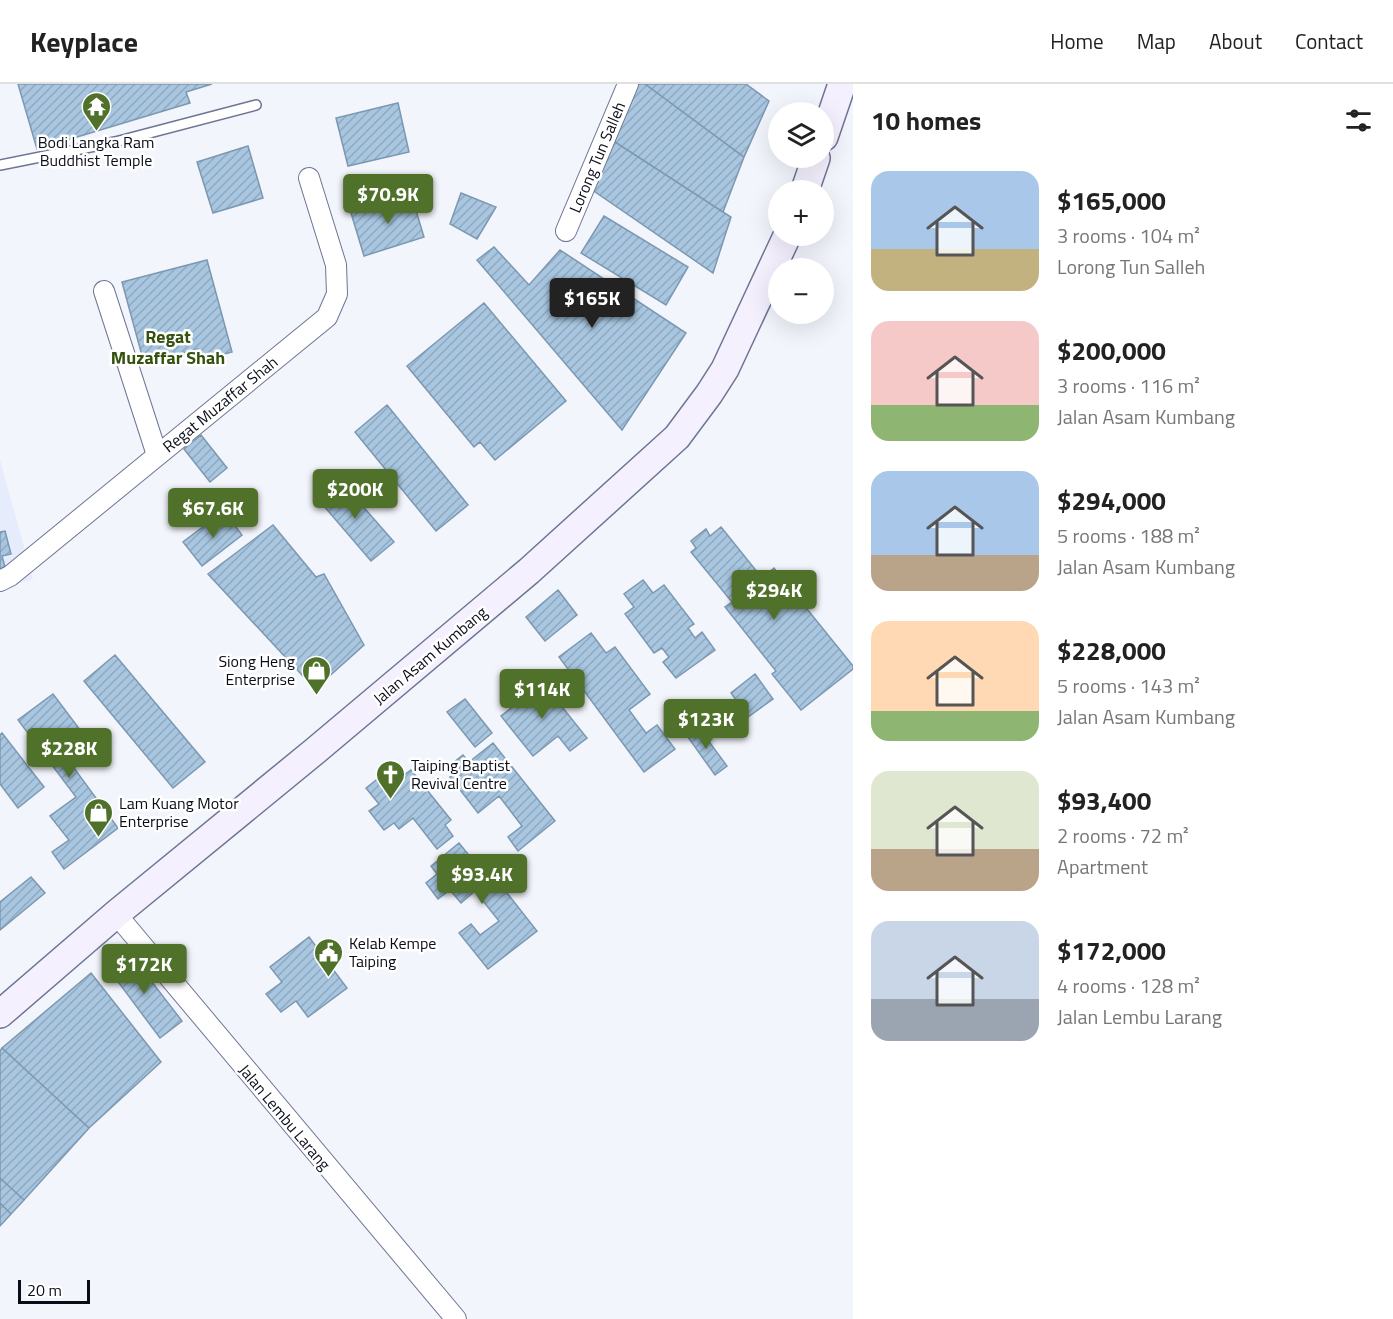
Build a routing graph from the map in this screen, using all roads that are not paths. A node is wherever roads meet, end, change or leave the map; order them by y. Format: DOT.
graph roads {
  1 [pos="628,84"];
  2 [pos="842,84"];
  3 [pos="256,105"];
  4 [pos="834,108"];
  5 [pos="0,165"];
  6 [pos="309,178"];
  7 [pos="566,231"];
  8 [pos="782,246"];
  9 [pos="104,291"];
  10 [pos="157,455"];
  11 [pos="0,581"];
  12 [pos="116,914"];
  13 [pos="0,1014"];
  14 [pos="456,1319"];
  1 -- 7 [label="street, Lorong Tun Salleh"];
  2 -- 4 [label="main road"];
  3 -- 5 [label="lane"];
  6 -- 10 [label="street, Regat Muzaffar Shah"];
  8 -- 12 [label="main road, Jalan Asam Kumbang"];
  9 -- 10 [label="street"];
  10 -- 11 [label="street, Regat Muzaffar Shah"];
  12 -- 13 [label="main road, Jalan Asam Kumbang"];
  12 -- 14 [label="street, Jalan Lembu Larang"];
}
